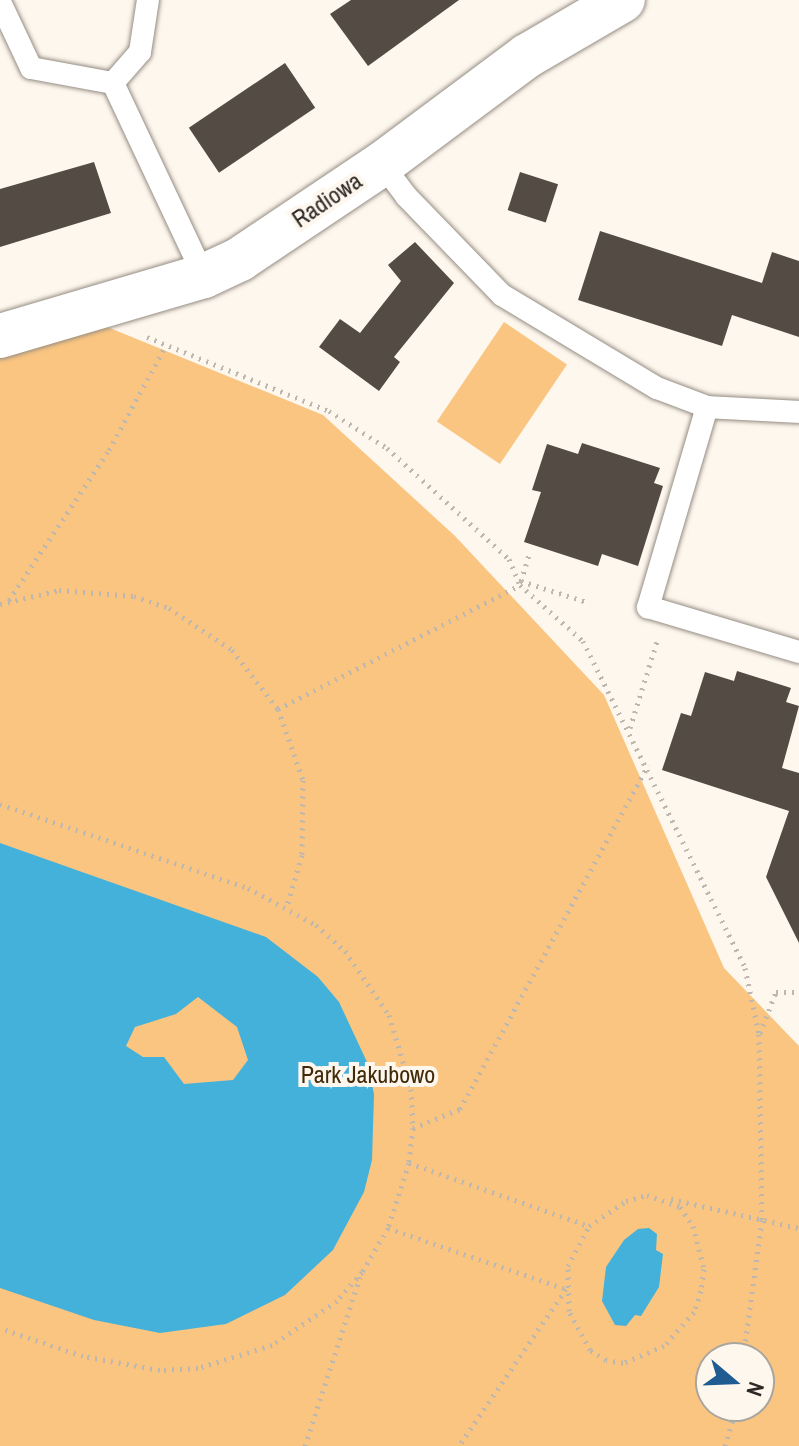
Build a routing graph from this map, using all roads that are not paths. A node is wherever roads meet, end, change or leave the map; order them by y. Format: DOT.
graph roads {
  1 [pos="148,0"];
  2 [pos="623,0"];
  3 [pos="0,2"];
  4 [pos="113,83"];
  5 [pos="382,164"];
  6 [pos="204,276"];
  7 [pos="0,336"];
  8 [pos="707,407"];
  9 [pos="799,412"];
  10 [pos="799,652"];
  1 -- 4 [label="lane"];
  2 -- 5 [label="street, Radiowa"];
  3 -- 4 [label="lane"];
  4 -- 6 [label="lane"];
  5 -- 6 [label="street, Radiowa"];
  5 -- 8 [label="lane"];
  6 -- 7 [label="street, Radiowa"];
  8 -- 9 [label="lane"];
  8 -- 10 [label="lane"];
}
